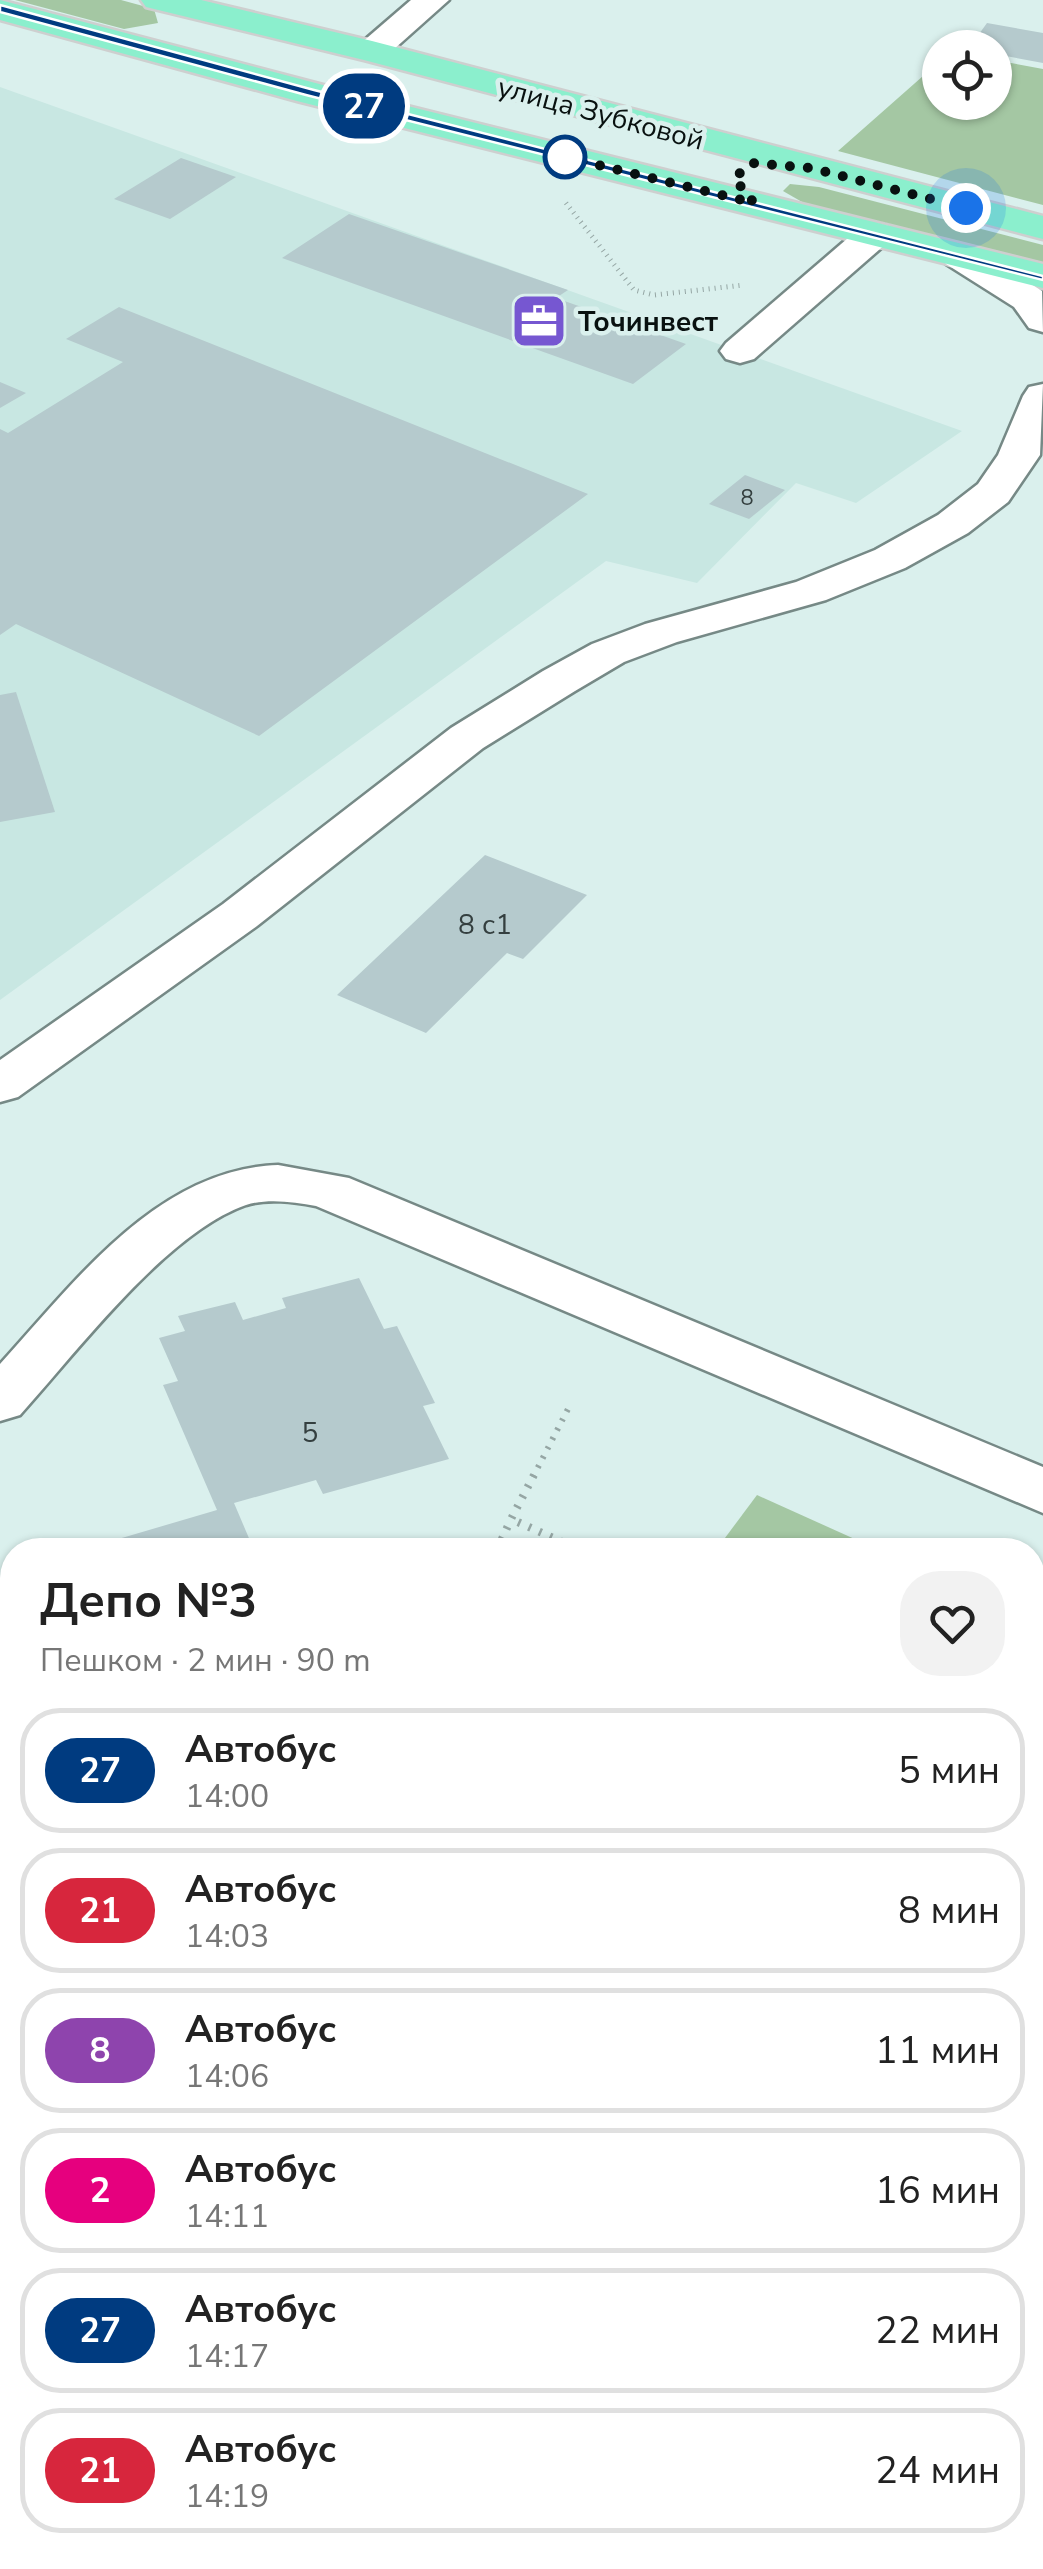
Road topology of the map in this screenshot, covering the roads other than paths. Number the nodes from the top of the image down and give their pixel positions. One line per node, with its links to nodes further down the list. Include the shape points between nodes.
1 (432, 0): 6 (street)
2 (165, 2): 4 (main road, улица Зубковой); 5 (main road, via 182,20 166,37)
3 (0, 9): 5 (main road, улица Зубковой)
4 (265, 24): 6 (main road, улица Зубковой); 7 (main road, via 214,28 193,45)
5 (122, 42): 7 (main road, улица Зубковой)
6 (372, 51): 8 (main road); 9 (main road, улица Зубковой)
7 (208, 65): 8 (main road, улица Зубковой)
8 (310, 93): 10 (main road, улица Зубковой)
9 (811, 168): 10 (main road, via 752,163 734,178); 11 (main road, улица Зубковой)
10 (754, 203): 12 (main road, улица Зубковой)
11 (1043, 228)
12 (875, 234): 13 (main road, улица Зубковой); 16 (street)
13 (960, 256): 14 (main road, улица Зубковой); 15 (street, via 1028,300)
14 (1043, 276)
15 (1043, 320)
16 (740, 352)
17 (1043, 396): 18 (street, via 1018,456)
18 (1023, 472): 19 (street, via 954,524 890,559 811,591 661,633 559,681 467,738 240,915)
19 (0, 1085)
20 (0, 1400): 21 (street, via 140,1250 225,1193 302,1184)
21 (1043, 1491)

